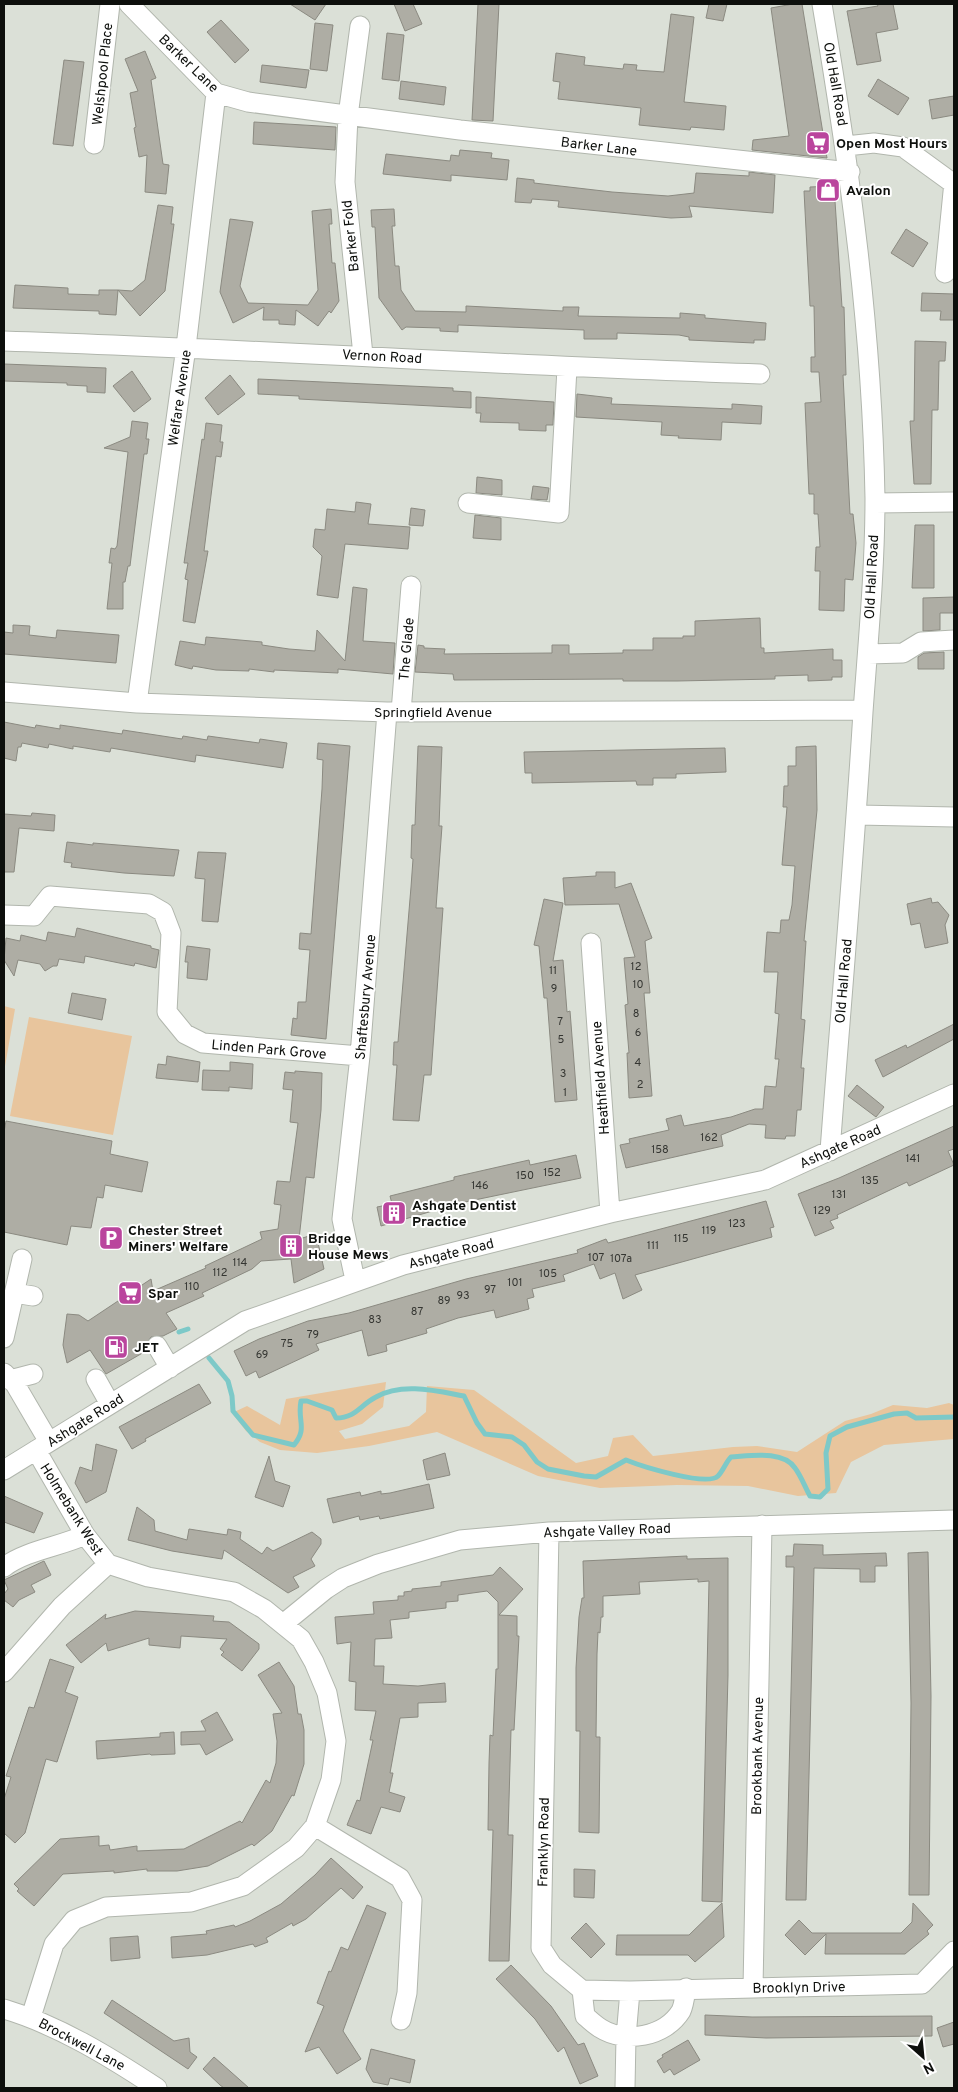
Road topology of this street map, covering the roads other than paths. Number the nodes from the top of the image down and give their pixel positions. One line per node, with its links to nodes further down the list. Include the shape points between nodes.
1 (110, 4): 7 (street, Welshpool Place)
2 (129, 4): 5 (street, Barker Lane)
3 (822, 4): 8 (street, Old Hall Road)
4 (360, 26): 6 (street)
5 (216, 93): 6 (street, Barker Lane, via 248,102); 13 (street, Welfare Avenue)
6 (348, 116): 9 (street, Barker Lane); 14 (street, Barker Fold, via 345,182)
7 (94, 144)
8 (846, 146): 9 (street, Old Hall Road); 10 (street, via 874,143 903,147)
9 (850, 172): 19 (street, Old Hall Road, via 871,377)
10 (954, 183): 11 (street)
11 (945, 273)
12 (4, 341): 13 (street, Vernon Road)
13 (186, 347): 14 (street, Vernon Road); 24 (street, Welfare Avenue)
14 (363, 355): 15 (street, Vernon Road)
15 (567, 368): 16 (street, Vernon Road); 18 (street, via 559,513)
16 (760, 374)
17 (954, 502): 19 (street)
18 (468, 503)
19 (875, 503): 22 (street, Old Hall Road)
20 (411, 586): 26 (street, The Glade)
21 (954, 640): 22 (street, via 920,642 903,653)
22 (868, 654): 25 (street, Old Hall Road)
23 (4, 692): 24 (street, Springfield Avenue)
24 (138, 703): 26 (street, Springfield Avenue)
25 (863, 710): 26 (street, Springfield Avenue); 27 (street, Old Hall Road)
26 (394, 712): 31 (street, Shaftesbury Avenue)
27 (858, 815): 28 (street); 33 (street, Old Hall Road)
28 (954, 817)
29 (4, 915): 31 (street, Linden Park Grove, via 34,916 50,896 149,904 163,912 171,933 167,1012 186,1034 203,1043)
30 (591, 943): 34 (street, Heathfield Avenue)
31 (360, 1056): 36 (street, Shaftesbury Avenue, via 342,1219)
32 (954, 1094): 33 (street, Ashgate Road)
33 (830, 1151): 34 (street, Ashgate Road, via 765,1180)
34 (610, 1213): 36 (street, Ashgate Road, via 402,1265)
35 (22, 1259): 37 (street)
36 (355, 1280): 41 (street, Ashgate Road, via 245,1321)
37 (14, 1293): 38 (street); 39 (street)
38 (33, 1296)
39 (4, 1338)
40 (157, 1346): 41 (street)
41 (170, 1368): 45 (street, Ashgate Road)
42 (34, 1374): 43 (street)
43 (7, 1376): 46 (street, Holmebank West, via 15,1384)
44 (96, 1379): 45 (street)
45 (110, 1404): 46 (street, Ashgate Road)
46 (42, 1446): 47 (street, Ashgate Road); 51 (street, Holmebank West)
47 (4, 1470)
48 (954, 1520): 49 (street, Ashgate Valley Road)
49 (762, 1525): 50 (street, Ashgate Valley Road); 59 (street, Brookbank Avenue)
50 (549, 1532): 54 (street, Ashgate Valley Road, via 460,1540 378,1564 343,1578); 60 (street, Franklyn Road, via 541,1948 552,1965)
51 (86, 1535): 52 (street, Holmebank West); 53 (street, via 15,1559)
52 (108, 1564): 54 (street, Holmebank West, via 148,1577 234,1592); 55 (street, via 62,1606)
53 (4, 1568)
54 (282, 1624): 56 (street, Holmebank West, via 301,1640 314,1662 327,1693 336,1741 331,1780)
55 (4, 1672)
56 (315, 1826): 63 (street, Holmebank West, via 296,1848 243,1886 191,1902 106,1907 74,1920 54,1944); 64 (street, via 400,1878 412,1900 407,1993)
57 (954, 1951): 59 (street, Brooklyn Drive, via 922,1984)
58 (686, 1988): 59 (street, Brooklyn Drive); 61 (street, Brooklyn Drive); 65 (street, via 682,2010 666,2027 647,2035)
59 (753, 1988)
60 (582, 1990): 61 (street); 65 (street, via 585,2016 602,2029)
61 (630, 1992): 65 (street)
62 (4, 2009): 63 (street, Brockwell Lane)
63 (31, 2017): 66 (street, Brockwell Lane, via 122,2064)
64 (401, 2020)
65 (626, 2037): 67 (street)
66 (157, 2088)
67 (625, 2088)

